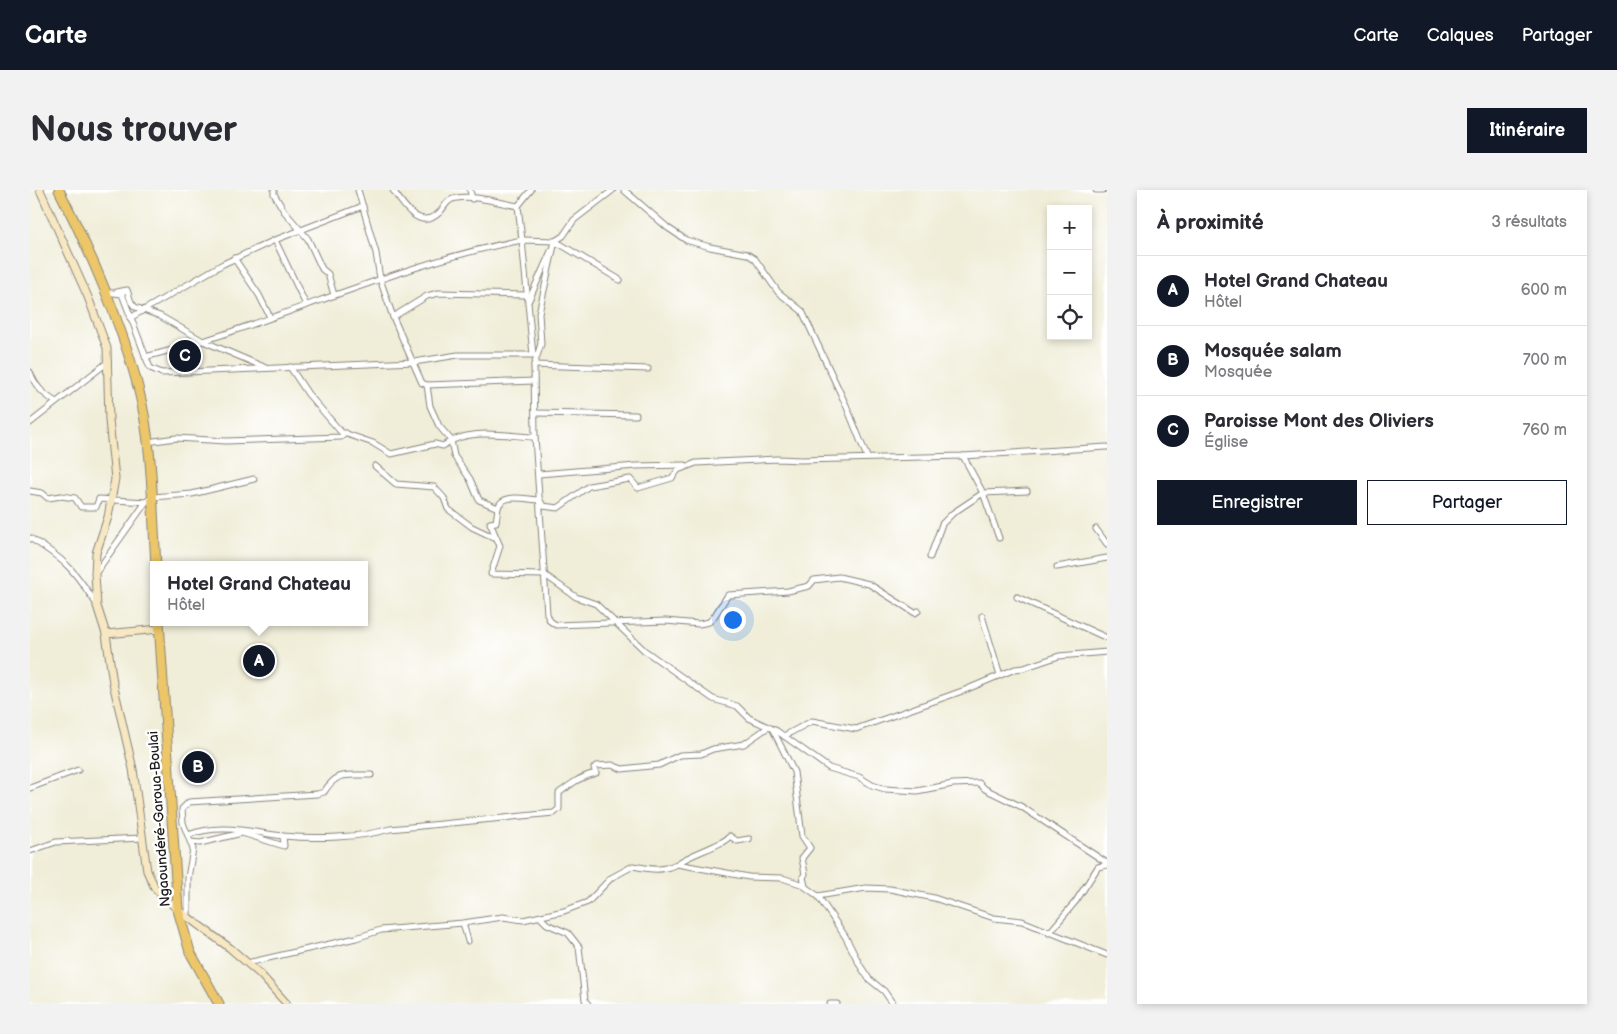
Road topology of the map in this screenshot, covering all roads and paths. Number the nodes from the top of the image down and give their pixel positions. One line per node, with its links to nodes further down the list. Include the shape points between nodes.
1 (40, 190): 34 (street, via 99,324)
2 (59, 190): 22 (highway)
3 (274, 190): 15 (street, via 284,211)
4 (358, 190): 13 (street)
5 (393, 190): 12 (street, via 407,211 424,219 435,217 446,201)
6 (470, 190): 12 (street)
7 (531, 190): 14 (street)
8 (614, 190): 18 (street, via 574,220 563,236)
9 (624, 190): 53 (street, via 686,240 747,254 755,259 778,292 802,311)
10 (1096, 190): 11 (street)
11 (1104, 190)
12 (472, 198): 14 (street)
13 (363, 206): 15 (street); 20 (street)
14 (518, 206): 17 (street)
15 (300, 231): 16 (street); 24 (street, via 328,274)
16 (275, 240): 19 (street); 26 (street)
17 (522, 240): 18 (street); 20 (street, via 472,250); 25 (street)
18 (555, 241): 21 (street); 27 (street); 36 (street, via 539,313 541,344)
19 (234, 258): 28 (street); 29 (street)
20 (380, 279): 24 (street); 30 (street)
21 (620, 280)
22 (104, 292): 23 (street); 50 (highway, via 138,387)
23 (117, 292): 28 (street, via 128,290 131,302); 31 (street, via 122,294)
24 (334, 295): 26 (street)
25 (527, 295): 27 (street); 30 (street, via 438,293 427,296)
26 (306, 305): 29 (street)
27 (528, 305): 35 (street, via 533,355 458,354)
28 (144, 311): 31 (street); 32 (street, via 160,316)
29 (270, 317): 32 (street)
30 (393, 317): 35 (street)
31 (130, 318): 33 (street)
32 (203, 341): 33 (street); 37 (street)
33 (145, 358): 37 (street, via 150,368 162,373)
34 (108, 362): 43 (street); 61 (street, via 115,479)
35 (414, 362): 38 (street); 42 (street, via 422,383)
36 (534, 366): 39 (street); 41 (street)
37 (265, 367): 38 (street)
38 (290, 367): 47 (street, via 308,394 337,428)
39 (648, 369)
40 (30, 372): 43 (street, via 44,395)
41 (534, 380): 42 (street); 44 (street)
42 (427, 385): 49 (street, via 430,406 439,426)
43 (56, 402): 46 (street)
44 (536, 413): 45 (street); 48 (street)
45 (636, 415)
46 (30, 423)
47 (346, 433): 49 (street, via 392,454 435,444 443,446); 50 (street, via 341,437 226,441 176,438)
48 (535, 437): 49 (street, via 465,435); 56 (street)
49 (451, 440): 64 (street, via 454,456 480,500)
50 (147, 442): 62 (highway)
51 (1107, 447): 52 (street)
52 (963, 456): 53 (street); 60 (street)
53 (867, 458): 54 (street)
54 (688, 465): 56 (street); 63 (street, via 672,478 644,488 638,488 630,480 619,480 583,489 558,508 543,506)
55 (375, 466): 68 (street, via 396,484 434,487 444,498 448,509 472,527 490,534)
56 (539, 474): 63 (street)
57 (254, 479): 62 (street, via 192,494)
58 (30, 491): 61 (street, via 48,498 75,498 80,507 96,508 99,499)
59 (1027, 491): 60 (street)
60 (983, 493): 67 (street); 70 (street, via 942,524)
61 (110, 500): 62 (street); 74 (street)
62 (149, 500): 72 (highway); 74 (street)
63 (540, 500): 64 (street, via 512,497); 75 (street)
64 (498, 508): 68 (street, via 496,522 490,523)
65 (1096, 528): 69 (street)
66 (30, 538): 77 (street, via 70,567)
67 (1000, 538)
68 (498, 543): 75 (street, via 500,546 491,574)
69 (1107, 544)
70 (930, 558)
71 (1107, 558): 73 (street)
72 (156, 561)
73 (1058, 567)
74 (94, 574): 77 (street)
75 (545, 575): 80 (street, via 576,597 596,604); 80 (street, via 548,614 556,625)
76 (1017, 597): 83 (street)
77 (97, 606): 82 (street)
78 (918, 611): 80 (street, via 914,613 868,584 831,577 788,591 728,595 709,622)
79 (982, 616): 85 (street)
80 (616, 622): 86 (street, via 644,650 713,699 737,706 749,718)
81 (160, 626): 82 (street); 102 (highway, Ngaoundéré-Garoua-Boulai)
82 (106, 634): 94 (street, via 113,683 133,769)
83 (1107, 638)
84 (1107, 652): 85 (street, via 1058,656)
85 (1000, 675): 88 (street, via 856,729 812,721)
86 (767, 728): 87 (street); 93 (street, via 744,744 701,754 680,755 659,765 622,769 612,765 596,766 596,773 578,778 559,793 558,809 554,813 390,829 364,836)
87 (773, 730): 88 (street); 100 (street, via 794,772 802,836 810,848 802,858)
88 (784, 736): 99 (street, via 828,768 885,789 917,791 979,783 1022,807)
89 (78, 770): 91 (street)
90 (371, 775): 92 (street, via 336,777 324,792 318,794 189,802 182,809)
91 (30, 788)
92 (188, 835): 93 (street, via 214,828 255,830); 96 (street)
93 (283, 836): 96 (street, via 284,846 242,833 200,843)
94 (142, 838): 97 (street, via 56,842); 102 (street, via 155,888)
95 (749, 839): 98 (street, via 737,840 730,836 726,841)
96 (190, 842): 103 (street, via 193,849 188,878)
97 (30, 851)
98 (676, 864): 100 (street, via 749,878 782,878); 104 (street, via 652,870 633,866 611,878 588,902)
99 (1107, 864): 106 (street, via 1098,867 1076,901)
100 (805, 886): 101 (street)
101 (818, 896): 106 (street, via 866,888 890,889 934,898 994,918 1022,921); 115 (street, via 869,979 884,991)
102 (178, 910): 103 (street); 110 (highway, Ngaoundéré-Garoua-Boulai, via 190,952)
103 (188, 917): 109 (street)
104 (540, 917): 105 (street, via 523,920 503,917); 112 (street, via 547,924 568,933 579,947)
105 (463, 923): 107 (street); 109 (street, via 381,930)
106 (1049, 932): 108 (street)
107 (468, 941)
108 (1107, 955)
109 (247, 963): 111 (street)
110 (216, 1004)
111 (287, 1004)
112 (588, 1004)
113 (830, 1004): 114 (street)
114 (837, 1004)
115 (893, 1004)

